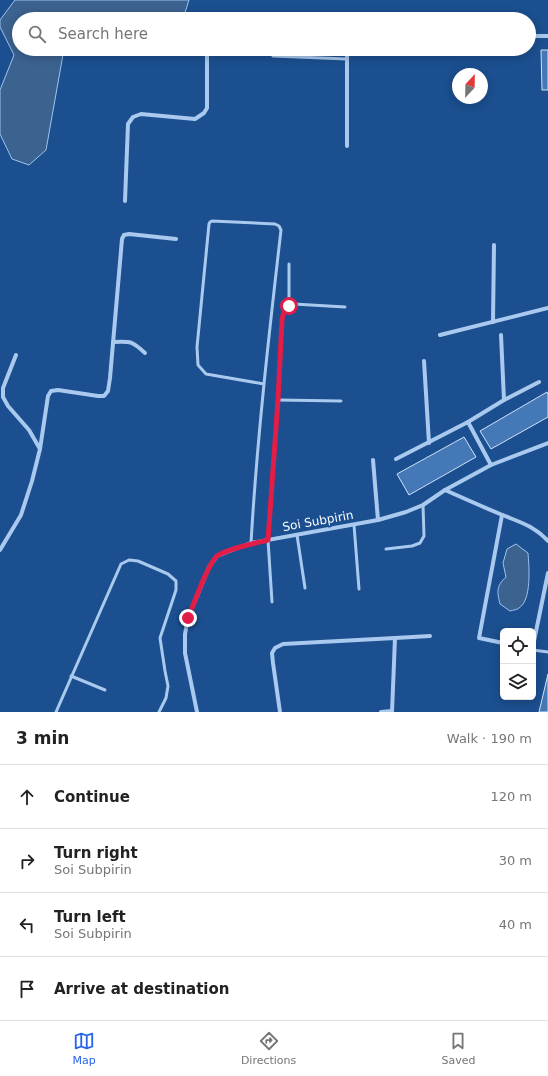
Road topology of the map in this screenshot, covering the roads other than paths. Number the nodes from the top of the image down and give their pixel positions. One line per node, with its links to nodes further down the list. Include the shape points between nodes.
1 (536, 36): 2 (street)
2 (548, 36)
3 (207, 56): 7 (street, via 207,108 204,114 195,119 141,114 133,117 128,124)
4 (273, 56): 5 (lane)
5 (347, 59): 6 (street)
6 (347, 146)
7 (125, 201)
8 (176, 239): 17 (street, via 128,234 122,238)
9 (494, 245): 14 (street)
10 (289, 264): 11 (lane)
11 (289, 306): 12 (lane); 23 (lane, via 283,312 282,320)
12 (345, 306)
13 (548, 308): 14 (street)
14 (493, 322): 15 (street)
15 (440, 335)
16 (501, 335): 24 (street)
17 (113, 342): 18 (street, via 128,341); 29 (street, via 108,391 104,396 51,391 48,396)
18 (145, 354)
19 (16, 355): 29 (street, via 3,388 3,397 29,430)
20 (424, 361): 27 (street)
21 (539, 382): 24 (street)
22 (264, 384): 22 (lane, via 280,226 212,221 209,224 201,301 198,365 206,374); 41 (lane)
23 (278, 400): 25 (lane); 39 (lane)
24 (504, 400): 26 (street)
25 (341, 401)
26 (468, 422): 27 (street); 32 (street)
27 (429, 443): 30 (street)
28 (548, 443): 32 (street, Soi Subpirin)
29 (40, 449): 43 (street, via 21,515)
30 (396, 459)
31 (373, 460): 36 (street)
32 (491, 465): 33 (street, Soi Subpirin)
33 (445, 490): 34 (street, Soi Subpirin); 35 (street)
34 (423, 505): 36 (street, Soi Subpirin); 42 (lane, via 424,536 420,543)
35 (502, 515): 40 (street, via 527,524); 51 (street, via 479,638)
36 (378, 520): 37 (street, Soi Subpirin)
37 (354, 525): 38 (street, Soi Subpirin); 46 (lane)
38 (297, 535): 39 (street, Soi Subpirin); 45 (lane)
39 (268, 540): 41 (street, Soi Subpirin); 47 (lane)
40 (548, 541)
41 (251, 544): 58 (street, Soi Subpirin, via 217,556 209,567 188,618 185,653)
42 (386, 549)
43 (0, 550)
44 (548, 573): 48 (street)
45 (305, 588)
46 (359, 589)
47 (272, 602)
48 (536, 631)
49 (430, 636): 50 (street)
50 (395, 638): 59 (street, via 283,644 275,648 272,653); 61 (street)
51 (500, 642)
52 (536, 650): 53 (lane)
53 (548, 652)
54 (71, 676): 55 (lane); 56 (lane); 57 (lane, via 121,564 129,560 138,561 168,574 176,581 176,590 160,638 168,686 166,698)
55 (105, 690)
56 (56, 712)
57 (159, 712)
58 (197, 712)
59 (280, 712)
60 (381, 712): 61 (street)
61 (392, 712)

